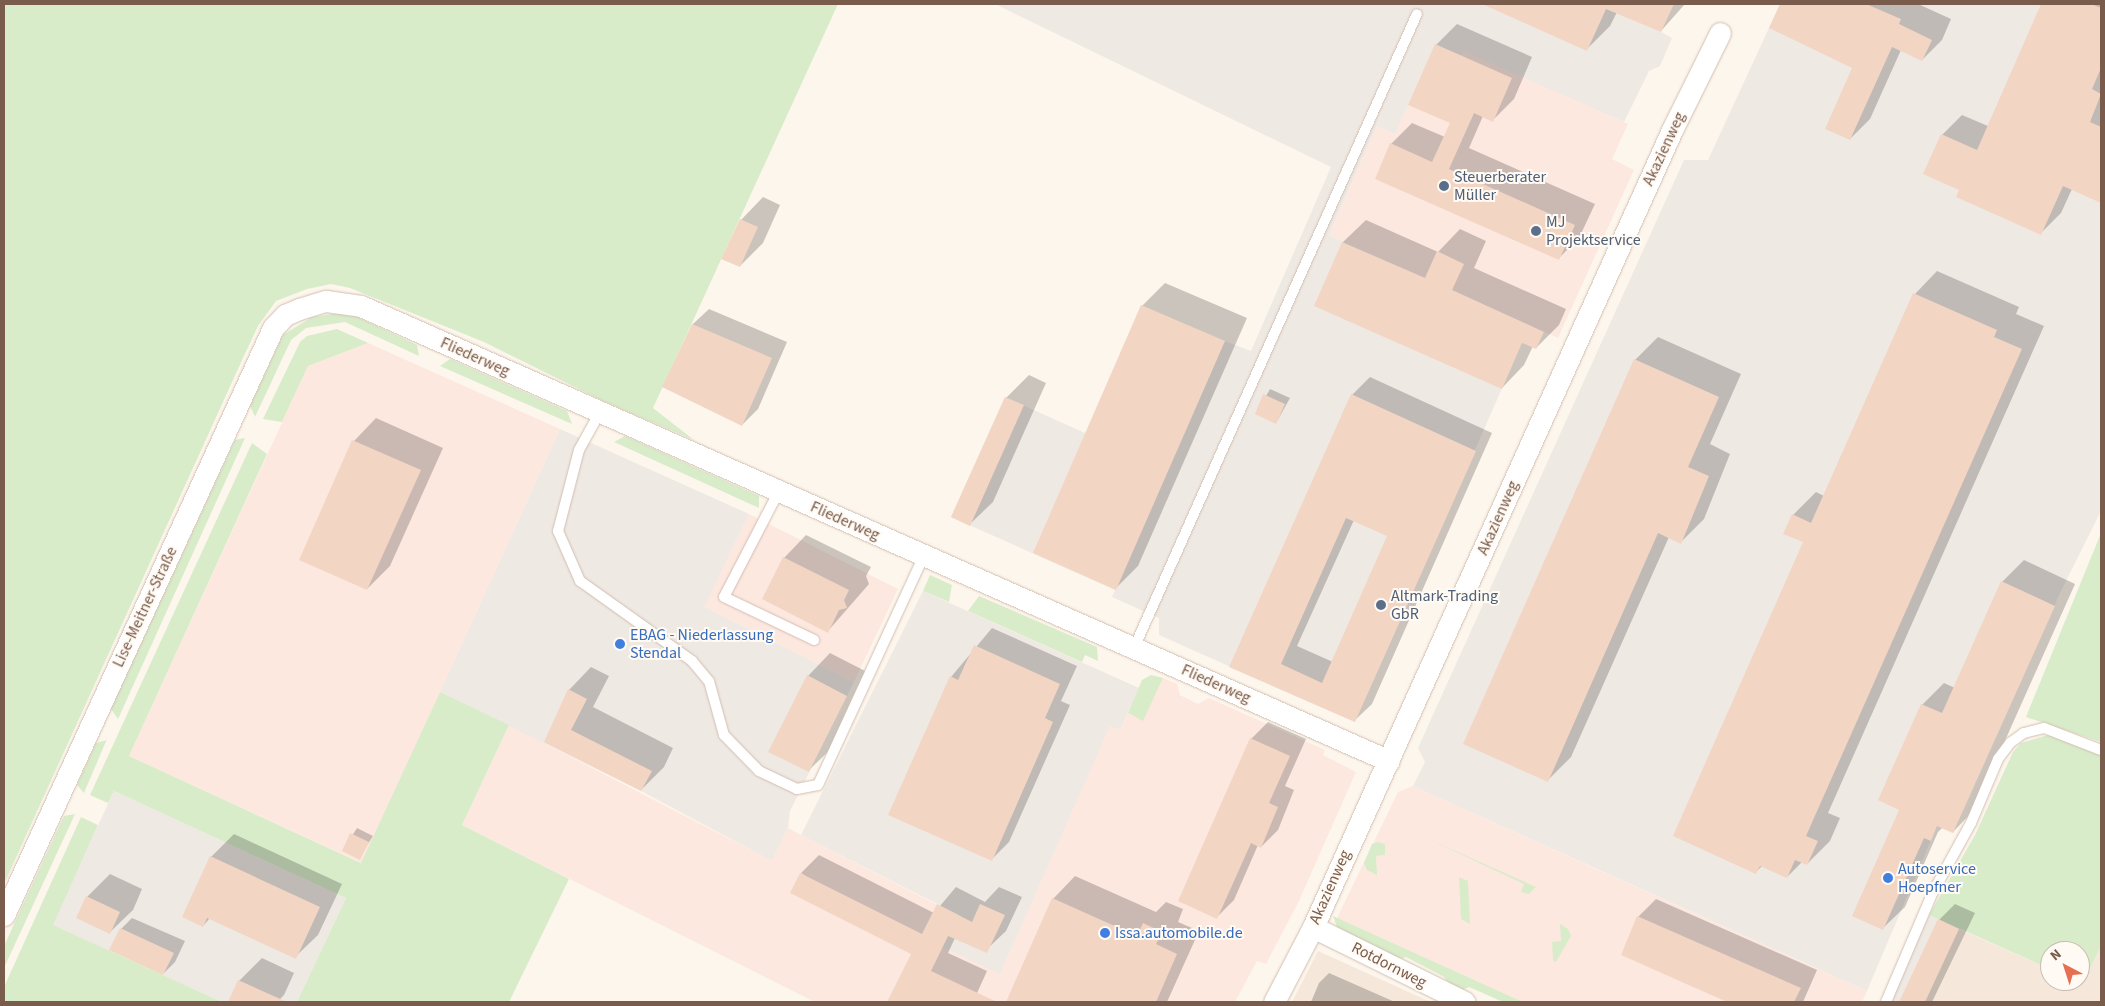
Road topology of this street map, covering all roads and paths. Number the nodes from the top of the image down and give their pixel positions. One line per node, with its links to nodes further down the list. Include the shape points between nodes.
1 (1417, 14): 8 (lane)
2 (1720, 33): 10 (street, Akazienweg, via 1673,128)
3 (299, 308): 4 (street, Fliederweg, via 326,301 361,306); 11 (street, Lise-Meitner-Straße, via 273,328)
4 (600, 412): 5 (street, Fliederweg); 6 (lane, via 579,450 558,531 580,581 692,660 709,681 724,735 759,771 797,789 818,785)
5 (779, 491): 6 (street, Fliederweg); 7 (lane, via 724,596)
6 (924, 556): 8 (street, Fliederweg)
7 (814, 640)
8 (1134, 648): 10 (street, Fliederweg)
9 (2101, 750): 15 (lane, via 2044,728 2024,733 2010,743 1998,759 1971,823 1933,892)
10 (1389, 761): 12 (street, Akazienweg)
11 (4, 915)
12 (1313, 927): 13 (street, Akazienweg); 14 (street, Rotdornweg)
13 (1274, 1002)
14 (1465, 1002)
15 (1886, 1002)

